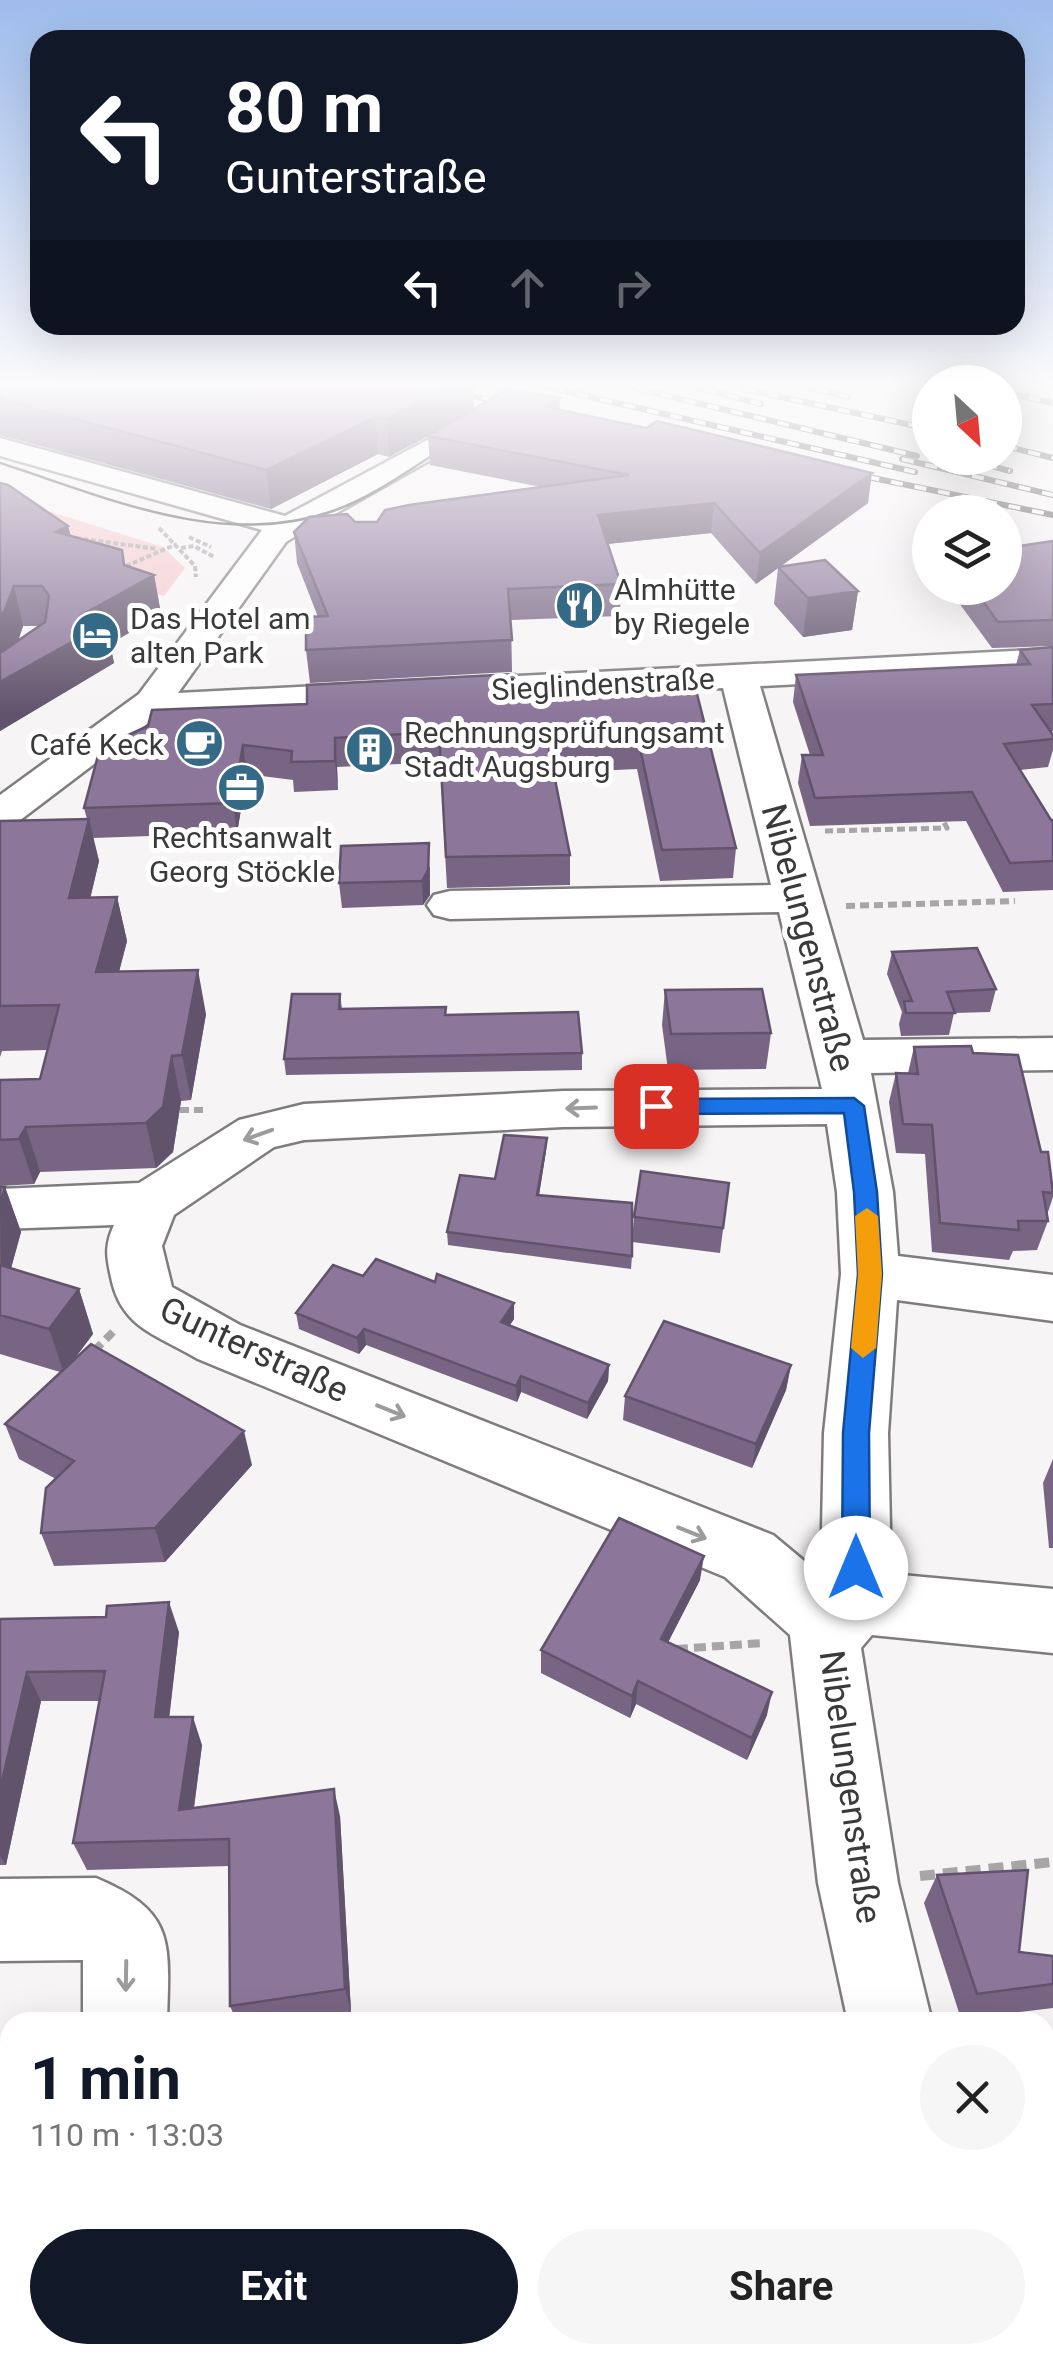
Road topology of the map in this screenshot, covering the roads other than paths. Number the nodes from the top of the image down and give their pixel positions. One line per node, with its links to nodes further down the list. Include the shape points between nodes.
1 (75, 493): 7 (street, via 214,533)
2 (170, 493): 5 (street)
3 (350, 493): 4 (street)
4 (321, 507): 5 (street); 7 (street)
5 (234, 515): 7 (street)
6 (346, 531): 7 (street)
7 (278, 534): 10 (street)
8 (1053, 660): 9 (street, Sieglindenstraße)
9 (739, 676): 10 (street, Sieglindenstraße, via 193,706); 12 (street, Nibelungenstraße)
10 (152, 702): 11 (street)
11 (0, 815)
12 (799, 903): 13 (street); 15 (street, Nibelungenstraße)
13 (450, 905)
14 (1053, 1054): 15 (street)
15 (848, 1081): 16 (street, one-way to 16, via 617,1106 304,1122 232,1146); 18 (street, Nibelungenstraße, via 866,1192)
16 (151, 1202): 17 (street); 21 (street, Gunterstraße, one-way to 21, via 133,1246 145,1300 219,1342 749,1556)
17 (0, 1209)
18 (870, 1274): 19 (street); 21 (street, Nibelungenstraße)
19 (1053, 1298)
20 (1053, 1622): 21 (street)
21 (838, 1623): 24 (street, Nibelungenstraße, via 858,1883)
22 (0, 1920): 23 (street, one-way to 23, via 96,1919 126,1942)
23 (125, 2012)
24 (888, 2012)

